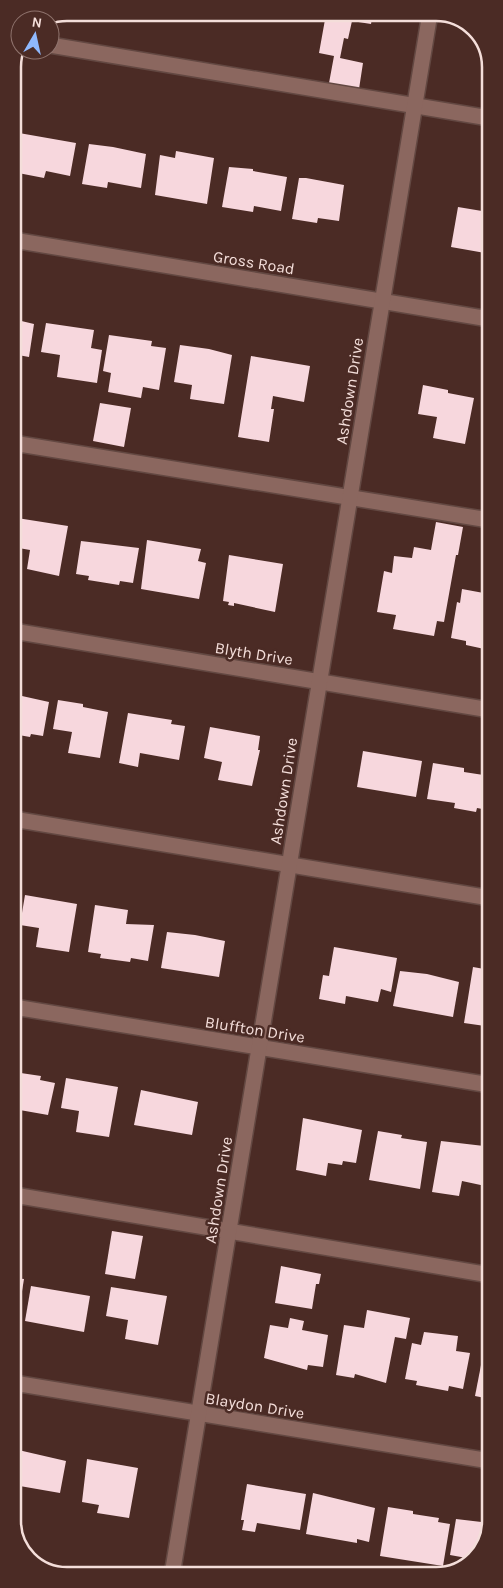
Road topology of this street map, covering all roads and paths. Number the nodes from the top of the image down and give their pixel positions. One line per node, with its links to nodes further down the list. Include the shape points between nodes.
1 (429, 21): 3 (street, Ashdown Drive)
2 (60, 47): 3 (street)
3 (414, 106): 4 (street); 6 (street, Ashdown Drive)
4 (482, 117)
5 (21, 241): 6 (street, Gross Road)
6 (382, 301): 7 (street, Gross Road); 9 (street, Ashdown Drive)
7 (482, 317)
8 (21, 444): 9 (street)
9 (350, 497): 10 (street); 12 (street, Ashdown Drive)
10 (482, 519)
11 (21, 632): 12 (street, Blyth Drive)
12 (319, 682): 13 (street, Blyth Drive); 15 (street, Ashdown Drive)
13 (482, 709)
14 (21, 820): 15 (street)
15 (289, 864): 16 (street); 18 (street, Ashdown Drive)
16 (482, 897)
17 (21, 1008): 18 (street, Bluffton Drive)
18 (259, 1048): 19 (street, Bluffton Drive); 21 (street, Ashdown Drive)
19 (482, 1085)
20 (21, 1196): 21 (street)
21 (229, 1231): 22 (street); 24 (street, Ashdown Drive)
22 (482, 1274)
23 (21, 1384): 24 (street, Blaydon Drive)
24 (198, 1413): 25 (street, Blaydon Drive); 26 (street, Ashdown Drive)
25 (482, 1460)
26 (173, 1567)

